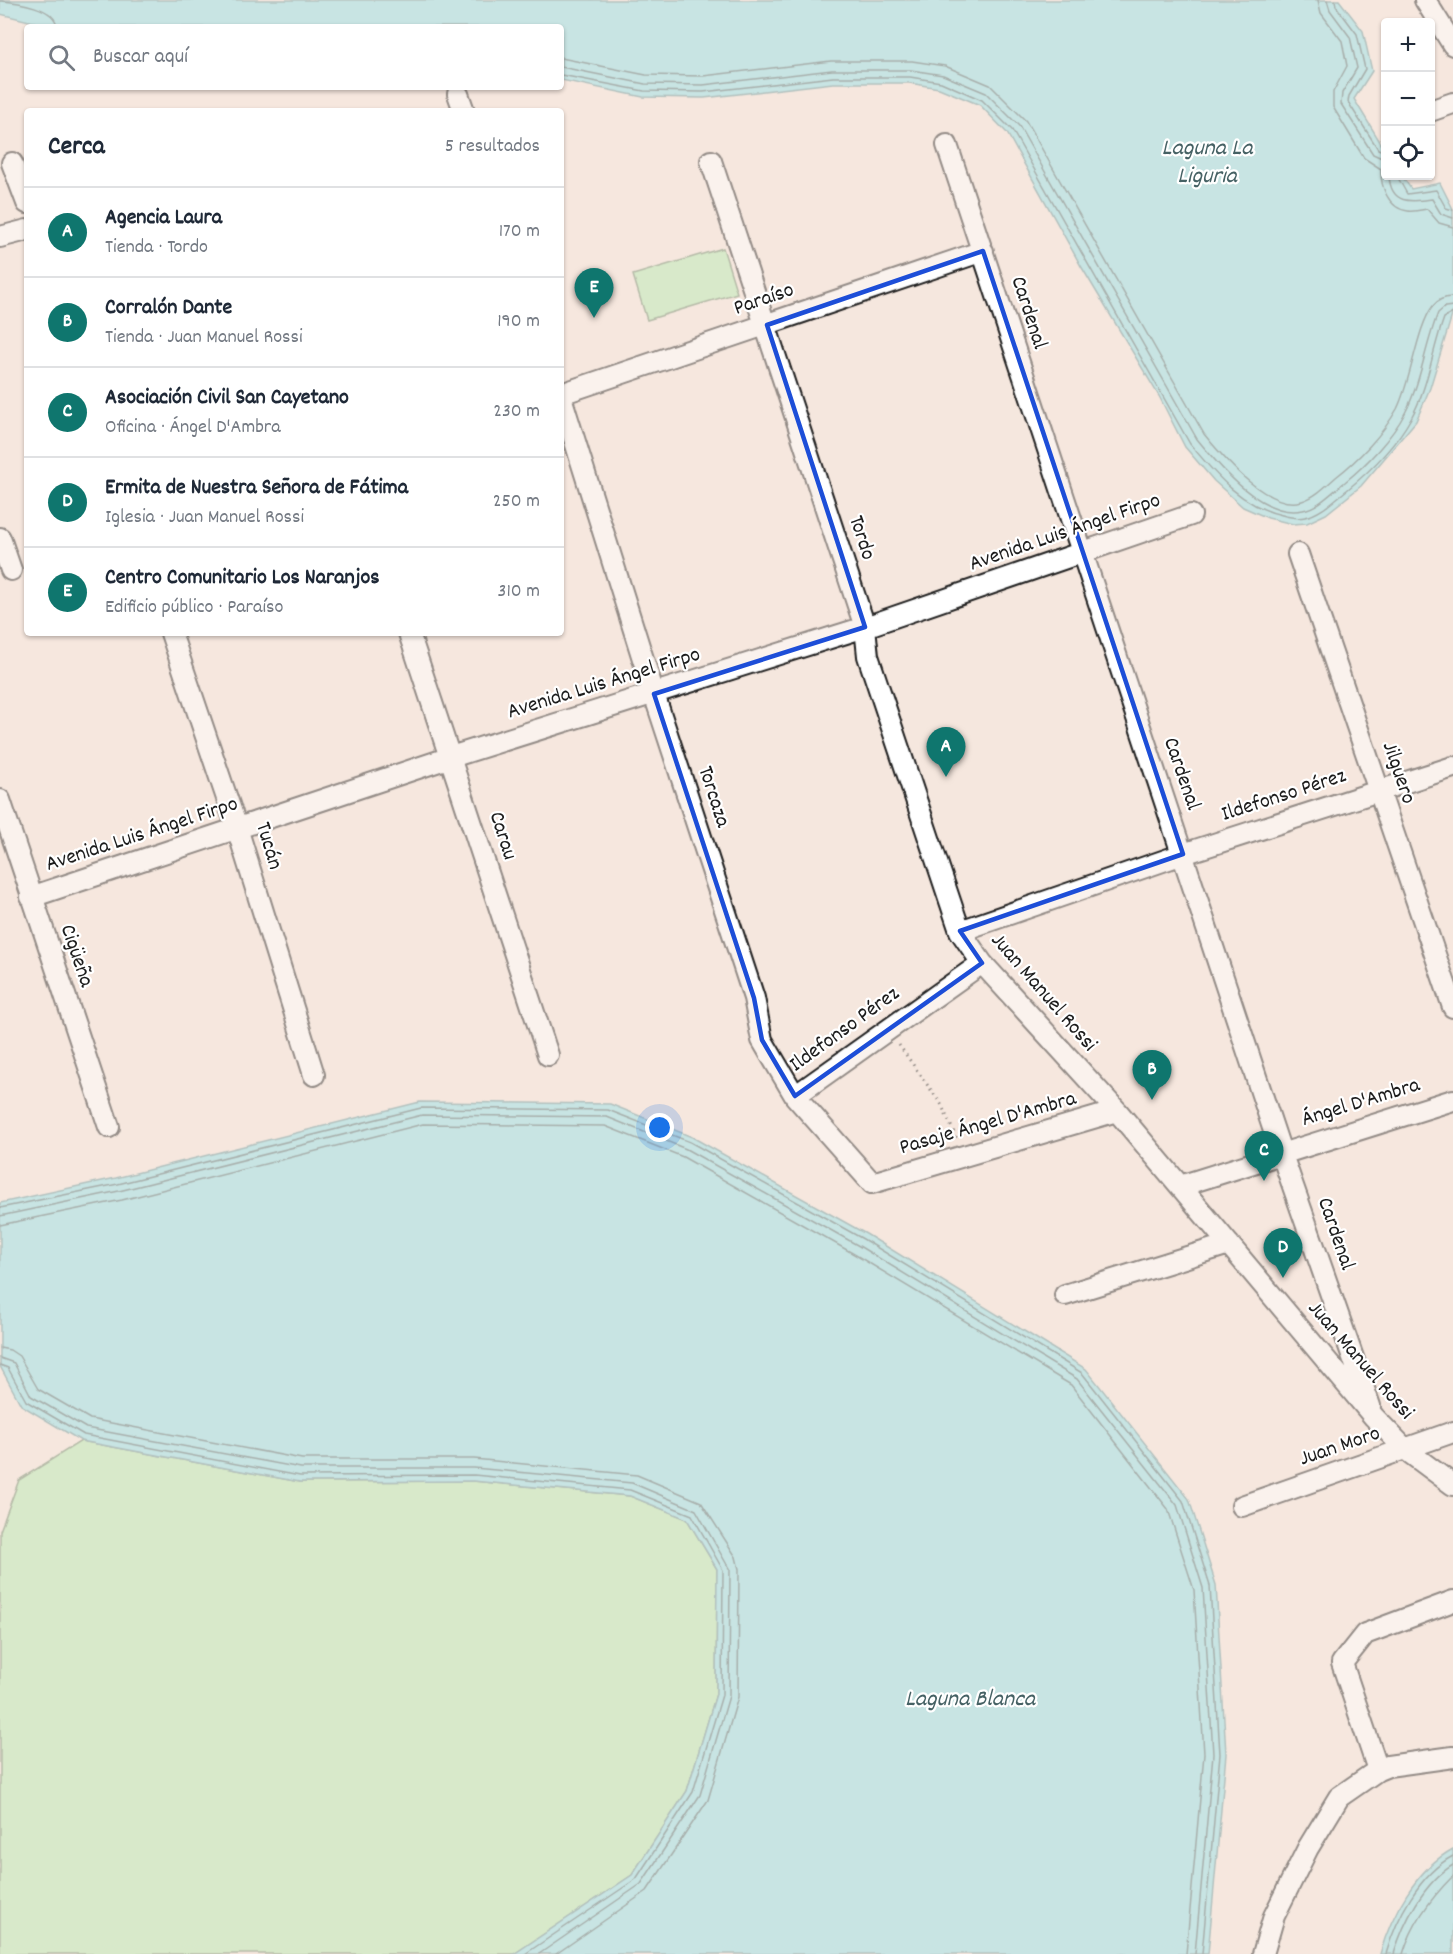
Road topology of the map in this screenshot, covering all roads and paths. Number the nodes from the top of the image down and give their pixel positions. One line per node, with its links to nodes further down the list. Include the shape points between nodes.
1 (1425, 0): 2 (street)
2 (1453, 45)
3 (1453, 103): 4 (street)
4 (1435, 110)
5 (947, 145): 11 (street, Cardenal)
6 (711, 161): 12 (street, Tordo)
7 (12, 163): 8 (street)
8 (24, 195)
9 (24, 231): 10 (street)
10 (0, 237)
11 (983, 251): 12 (street, Paraíso); 17 (street, Cardenal)
12 (767, 325): 13 (street, Paraíso); 20 (street, Tordo)
13 (564, 394)
14 (564, 405): 23 (street, Torcaza)
15 (1191, 515): 17 (street, Avenida Luis Ángel Firpo)
16 (0, 538): 19 (street)
17 (1080, 552): 20 (street, Avenida Luis Ángel Firpo); 29 (street, Cardenal)
18 (1298, 554): 26 (street, Jilguero)
19 (13, 570)
20 (865, 627): 23 (street, Avenida Luis Ángel Firpo); 31 (street, Tordo, via 868,656)
21 (172, 636): 28 (street, Tucán)
22 (410, 636): 24 (street, Carau)
23 (654, 694): 24 (street, Avenida Luis Ángel Firpo); 37 (street, Torcaza, via 754,998 762,1040)
24 (451, 757): 28 (street, Avenida Luis Ángel Firpo); 35 (street, Carau)
25 (1453, 767): 26 (street, Ildefonso Pérez)
26 (1378, 790): 29 (street, Ildefonso Pérez); 33 (street, Jilguero)
27 (1, 809): 30 (street, Cigüeña)
28 (237, 828): 30 (street, Avenida Luis Ángel Firpo); 36 (street, Tucán)
29 (1183, 854): 31 (street, Ildefonso Pérez); 41 (street, Cardenal)
30 (31, 897): 40 (street, Cigüeña)
31 (960, 931): 32 (street, Juan Manuel Rossi)
32 (982, 963): 34 (street, Ildefonso Pérez); 39 (street, Juan Manuel Rossi)
33 (1453, 1007)
34 (887, 1029): 37 (street, Ildefonso Pérez); 42 (path, via 941,1104)
35 (548, 1055)
36 (314, 1076)
37 (795, 1096): 43 (street, Torcaza)
38 (1453, 1100): 41 (street, Ángel D'Ambra)
39 (1117, 1112): 42 (street, Pasaje Ángel D'Ambra); 44 (street, Juan Manuel Rossi)
40 (109, 1127)
41 (1281, 1152): 44 (street, Ángel D'Ambra); 47 (street, Cardenal)
42 (964, 1155): 43 (street, Pasaje Ángel D'Ambra)
43 (872, 1183)
44 (1180, 1186): 45 (street, Juan Manuel Rossi)
45 (1229, 1244): 46 (street); 47 (street, Juan Manuel Rossi)
46 (1065, 1295)
47 (1374, 1417): 49 (street, Juan Manuel Rossi)
48 (1453, 1432): 49 (street, Juan Moro)
49 (1406, 1450): 50 (street, Juan Manuel Rossi); 51 (street, Juan Moro)
50 (1453, 1485)
51 (1242, 1506)
52 (1453, 1601): 54 (street, via 1365,1634 1342,1663)
53 (1453, 1758): 54 (street)
54 (1378, 1770): 55 (street, via 1340,1797 1314,1838 1274,1916)
55 (1263, 1954)

